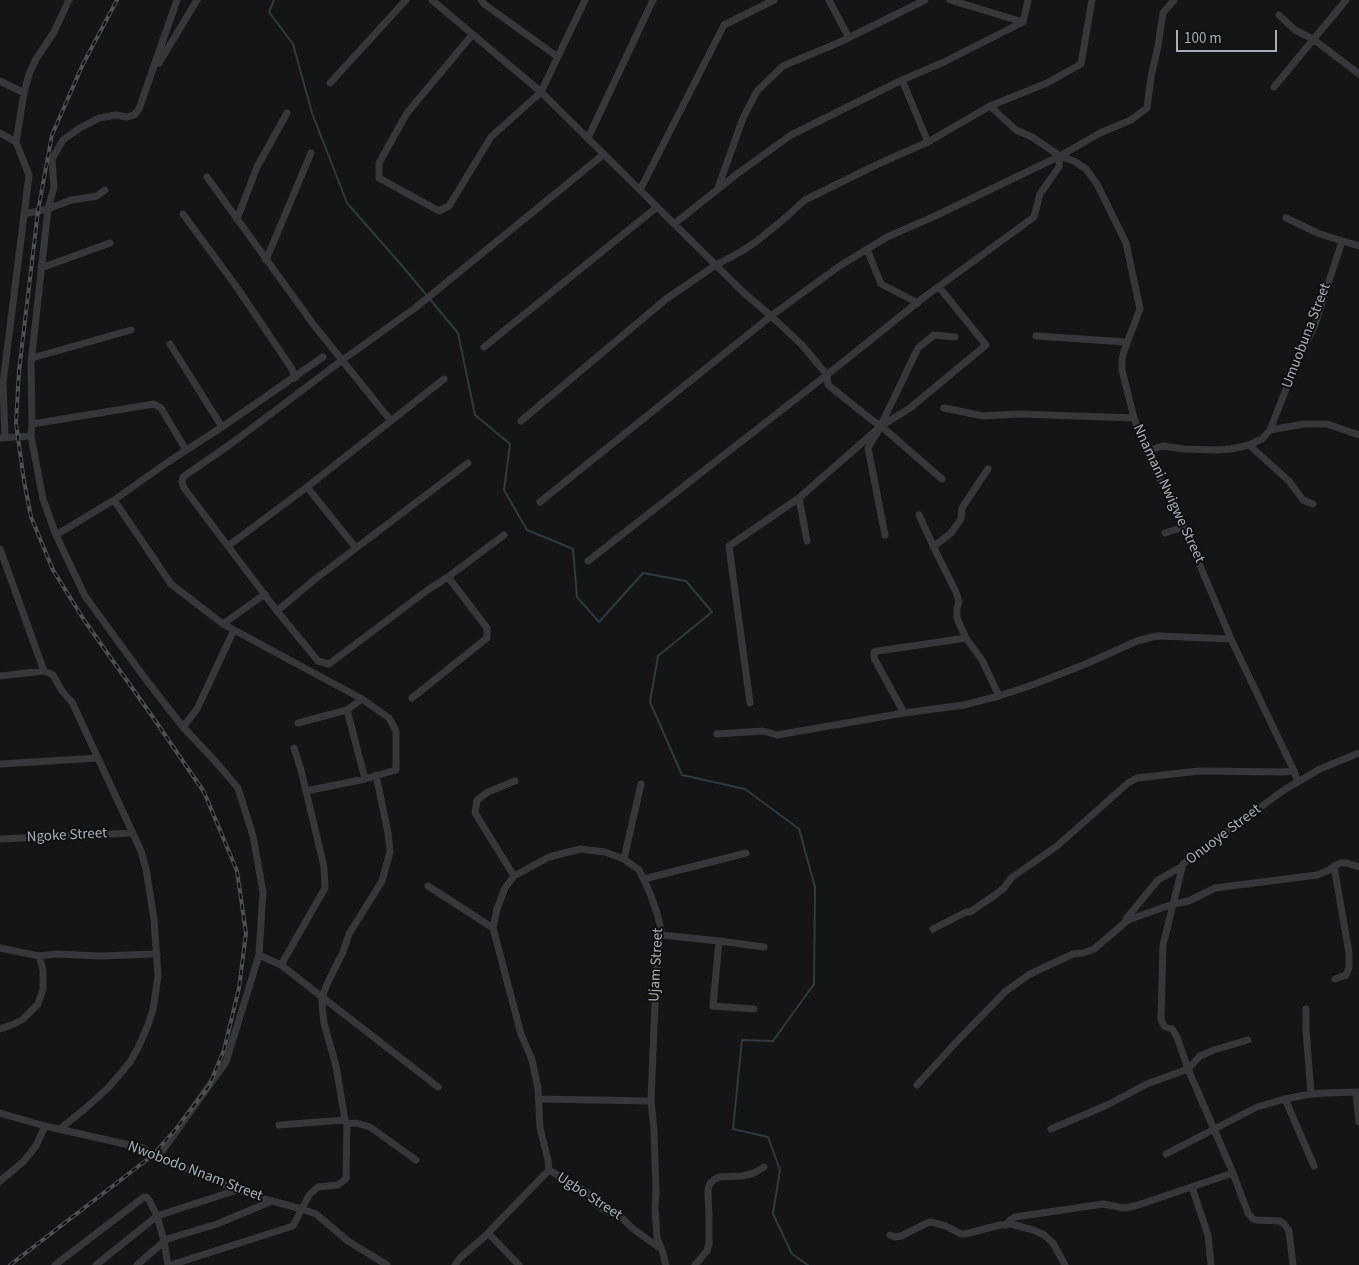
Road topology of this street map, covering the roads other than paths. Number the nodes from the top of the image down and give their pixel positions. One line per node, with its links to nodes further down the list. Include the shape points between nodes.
1 (69, 0): 30 (street, via 54,32 36,59)
2 (177, 0): 24 (street)
3 (197, 0): 24 (street)
4 (406, 0): 27 (street)
5 (432, 0): 19 (street)
6 (482, 0): 22 (street)
7 (653, 0): 34 (street)
8 (774, 0): 43 (street, via 724,25)
9 (829, 0): 20 (street)
10 (925, 0): 20 (street)
11 (950, 0): 18 (street)
12 (1028, 0): 18 (street)
13 (1092, 0): 31 (street, via 1081,64 1047,83)
14 (1174, 0): 39 (street, via 1163,13 1147,108 1131,120)
15 (1346, 0): 21 (street)
16 (583, 1): 22 (street)
17 (1279, 15): 21 (street, via 1295,30)
18 (1023, 22): 25 (street)
19 (472, 34): 29 (street); 29 (street, via 407,112 379,163 379,178 439,211 444,209 449,206 491,137)
20 (849, 38): 41 (street, via 783,66 757,91 742,118)
21 (1313, 39): 23 (street); 28 (street)
22 (558, 57): 29 (street)
23 (1359, 74)
24 (150, 76): 45 (street, via 134,115 99,118 63,140 52,159 54,187)
25 (902, 80): 36 (street); 41 (street, via 792,135)
26 (0, 81): 30 (street)
27 (330, 83)
28 (1274, 87)
29 (541, 92): 34 (street)
30 (24, 93): 35 (street)
31 (990, 106): 36 (street); 39 (street, Nnamani Nwigwe Street, via 1016,130)
32 (287, 113): 49 (street, via 257,167)
33 (0, 133): 35 (street)
34 (588, 138): 38 (street)
35 (16, 142): 46 (street, via 29,175)
36 (928, 142): 56 (street, via 805,200 757,241)
37 (311, 153): 55 (street)
38 (604, 154): 43 (street); 71 (street, via 415,308)
39 (1060, 156): 54 (street); 58 (street, via 1059,167 1040,194 1034,217); 66 (street, Nnamani Nwigwe Street, via 1086,169 1097,184 1126,243 1140,308)
40 (207, 177): 49 (street)
41 (718, 189): 50 (street)
42 (105, 190): 45 (street, via 97,196 71,200)
43 (640, 190): 44 (street)
44 (657, 207): 50 (street); 68 (street)
45 (48, 209): 46 (street); 57 (street)
46 (24, 214): 62 (street)
47 (183, 214): 73 (street, via 241,293)
48 (1286, 218): 51 (street)
49 (237, 220): 55 (street)
50 (674, 224): 56 (street)
51 (1342, 241): 53 (street); 82 (street, Umuobuna Street, via 1315,325 1294,366)
52 (110, 243): 57 (street)
53 (1359, 246)
54 (867, 249): 59 (street, via 881,284); 60 (street)
55 (266, 260): 71 (street)
56 (716, 265): 60 (street); 78 (street, via 666,300)
57 (41, 268): 70 (street)
58 (938, 287): 59 (street); 80 (street, via 986,345 910,408)
59 (918, 303): 72 (street)
60 (770, 316): 72 (street, via 802,345); 95 (street)
61 (0, 325): 62 (street)
62 (9, 325): 85 (street)
63 (131, 330): 70 (street)
64 (1036, 336): 66 (street)
65 (955, 337): 80 (street, via 934,335 918,348)
66 (1127, 342): 76 (street, Nnamani Nwigwe Street, via 1122,370)
67 (170, 344): 81 (street)
68 (484, 347)
69 (323, 357): 73 (street)
70 (32, 358): 79 (street)
71 (341, 361): 77 (street); 104 (street, via 183,477 184,488)
72 (827, 375): 80 (street, via 828,385); 108 (street)
73 (295, 378): 81 (street)
74 (444, 379): 77 (street)
75 (944, 408): 76 (street, via 983,416)
76 (1134, 418): 88 (street, Nnamani Nwigwe Street)
77 (391, 421): 92 (street)
78 (521, 421)
79 (32, 424): 84 (street); 87 (street, via 154,404 161,408)
80 (881, 426): 91 (street); 93 (street); 102 (street, via 868,448)
81 (222, 428): 87 (street)
82 (1270, 430): 83 (street, via 1327,424); 86 (street, via 1262,439)
83 (1359, 435)
84 (31, 436): 85 (street); 100 (street, via 42,498)
85 (2, 437)
86 (1249, 445): 88 (street, via 1216,450 1162,446); 96 (street, via 1289,481 1303,500)
87 (186, 450): 94 (street)
88 (1146, 451): 98 (street, Nnamani Nwigwe Street)
89 (468, 463): 106 (street)
90 (988, 469): 105 (street, via 962,508 961,519 951,533)
91 (942, 479)
92 (307, 487): 104 (street); 106 (street)
93 (799, 498): 103 (street); 121 (street, via 728,546)
94 (114, 500): 100 (street); 112 (street, via 171,584)
95 (540, 502)
96 (1313, 504)
97 (919, 515): 105 (street)
98 (1183, 527): 99 (street); 115 (street, Nnamani Nwigwe Street)
99 (1165, 533)
100 (56, 535): 125 (street, via 85,596)
101 (504, 535): 109 (street)
102 (885, 535)
103 (807, 541)
104 (228, 546): 110 (street)
105 (933, 547): 114 (street, via 956,592 959,602 957,618)
106 (356, 548): 111 (street)
107 (0, 549): 116 (street)
108 (588, 561)
109 (448, 577): 111 (street, via 329,664 318,661); 119 (street, via 487,628 487,638)
110 (265, 594): 111 (street); 112 (street)
111 (277, 611)
112 (223, 624): 113 (street)
113 (234, 630): 120 (street); 125 (street, via 197,709)
114 (966, 638): 118 (street, via 982,660); 123 (street, via 874,652 874,658)
115 (1231, 639): 118 (street, via 1152,637); 131 (street, Nnamani Nwigwe Street)
116 (44, 671): 117 (street); 129 (street, via 53,675 72,702)
117 (0, 676)
118 (999, 696): 123 (street, via 964,705)
119 (412, 698)
120 (362, 699): 122 (street); 132 (street, via 389,718 396,731 396,770)
121 (750, 703)
122 (347, 710): 124 (street); 133 (street)
123 (904, 713): 126 (street, via 777,735 763,731)
124 (298, 723)
125 (183, 727): 157 (street, via 238,788 253,836 264,892)
126 (717, 734)
127 (294, 748): 137 (street)
128 (1359, 753): 135 (street, Onuoye Street)
129 (98, 758): 130 (street); 138 (street)
130 (0, 764)
131 (1294, 771): 135 (street, Nnamani Nwigwe Street); 150 (street, via 1199,771 1137,778 1128,782 1057,846 1011,878 995,895 970,912)
132 (376, 775): 133 (street); 161 (street, via 390,852 382,881 350,934)
133 (364, 779): 137 (street)
134 (515, 782): 145 (street, via 488,792 477,800 475,812)
135 (1298, 782): 143 (street, Onuoye Street)
136 (641, 784): 141 (street)
137 (306, 791): 159 (street, via 324,867 325,888)
138 (134, 832): 139 (street, Ngoke Street); 156 (street, via 146,869)
139 (0, 839)
140 (746, 853): 146 (street)
141 (624, 858): 145 (street, Ujam Street, via 580,849 549,857); 146 (street, Ujam Street, via 639,870)
142 (1334, 866): 144 (street, via 1347,863); 148 (street, via 1318,874 1214,888 1189,901); 160 (street, via 1349,953 1346,975)
143 (1181, 867): 148 (street, Onuoye Street); 151 (street, via 1158,880)
144 (1359, 867)
145 (514, 876): 149 (street, via 497,909)
146 (644, 879): 152 (street, Ujam Street, via 657,913)
147 (428, 886): 149 (street)
148 (1173, 904): 151 (street, via 1128,920); 166 (street, Onuoye Street, via 1163,945 1161,1018 1165,1027 1172,1029 1177,1037)
149 (493, 928): 171 (street, via 521,1034 532,1060)
150 (933, 929)
151 (1117, 929): 167 (street, via 1094,949 1073,954 1030,974 1006,991)
152 (661, 935): 153 (street); 173 (street, Ujam Street)
153 (720, 941): 154 (street); 162 (street, via 713,1006)
154 (764, 947)
155 (0, 948): 158 (street)
156 (157, 954): 158 (street); 179 (street, via 158,976 153,1010 138,1048 109,1086)
157 (259, 955): 159 (street); 183 (street, via 226,1062)
158 (39, 956): 164 (street, via 43,989 38,1004 23,1019)
159 (281, 965): 161 (street)
160 (1335, 979)
161 (322, 997): 168 (street); 175 (street, via 324,1023)
162 (754, 1009)
163 (1306, 1009): 170 (street)
164 (0, 1029)
165 (1248, 1040): 166 (street, via 1200,1056)
166 (1188, 1068): 180 (street); 181 (street, Onuoye Street)
167 (917, 1085)
168 (438, 1087)
169 (1358, 1093): 170 (street); 176 (street)
170 (1311, 1094): 172 (street)
171 (539, 1099): 173 (street); 187 (street, via 540,1128)
172 (1285, 1099): 181 (street, via 1257,1108); 185 (street)
173 (651, 1101): 199 (street, Ujam Street, via 657,1238)
174 (0, 1113): 178 (street, Nwobodo Nnam Street)
175 (346, 1122): 177 (street); 184 (street, via 370,1127); 193 (street, via 346,1179 338,1185 318,1188 307,1197)
176 (1359, 1122)
177 (279, 1125)
178 (45, 1126): 179 (street, Nwobodo Nnam Street); 189 (street, via 36,1146)
179 (60, 1129): 183 (street, Nwobodo Nnam Street, via 143,1148)
180 (1051, 1129)
181 (1214, 1130): 182 (street); 188 (street, Onuoye Street)
182 (1166, 1154)
183 (158, 1157): 191 (street, Nwobodo Nnam Street)
184 (416, 1160)
185 (1314, 1166)
186 (764, 1167): 209 (street, via 742,1176 720,1177 710,1183 709,1244)
187 (549, 1170): 196 (street, Ugbo Street); 199 (street, Ugbo Street, via 588,1193 592,1201 623,1219)
188 (1233, 1173): 190 (street); 212 (street, Onuoye Street, via 1253,1219 1284,1224 1289,1232)
189 (2, 1179)
190 (1192, 1187): 195 (street, via 1124,1208 1103,1204 1015,1217); 211 (street, via 1208,1235)
191 (237, 1190): 192 (street, Nwobodo Nnam Street); 194 (street)
192 (272, 1201): 193 (street, Nwobodo Nnam Street); 198 (street)
193 (302, 1209): 204 (street, via 293,1226); 205 (street, Nwobodo Nnam Street, via 316,1214 348,1241)
194 (157, 1216): 198 (street); 200 (street, via 144,1197); 201 (street)
195 (1006, 1224): 197 (street, via 961,1234 946,1226 927,1222 901,1236); 210 (street, via 1044,1235)
196 (488, 1233): 206 (street, Ugbo Street); 207 (street)
197 (890, 1235)
198 (164, 1241): 202 (street); 203 (street)
199 (662, 1250): 208 (street, Ujam Street)
200 (55, 1265)
201 (96, 1265)
202 (137, 1265)
203 (168, 1265)
204 (173, 1265)
205 (387, 1265)
206 (454, 1265)
207 (519, 1265)
208 (666, 1265)
209 (695, 1265)
210 (1065, 1265)
211 (1211, 1265)
212 (1293, 1265)

